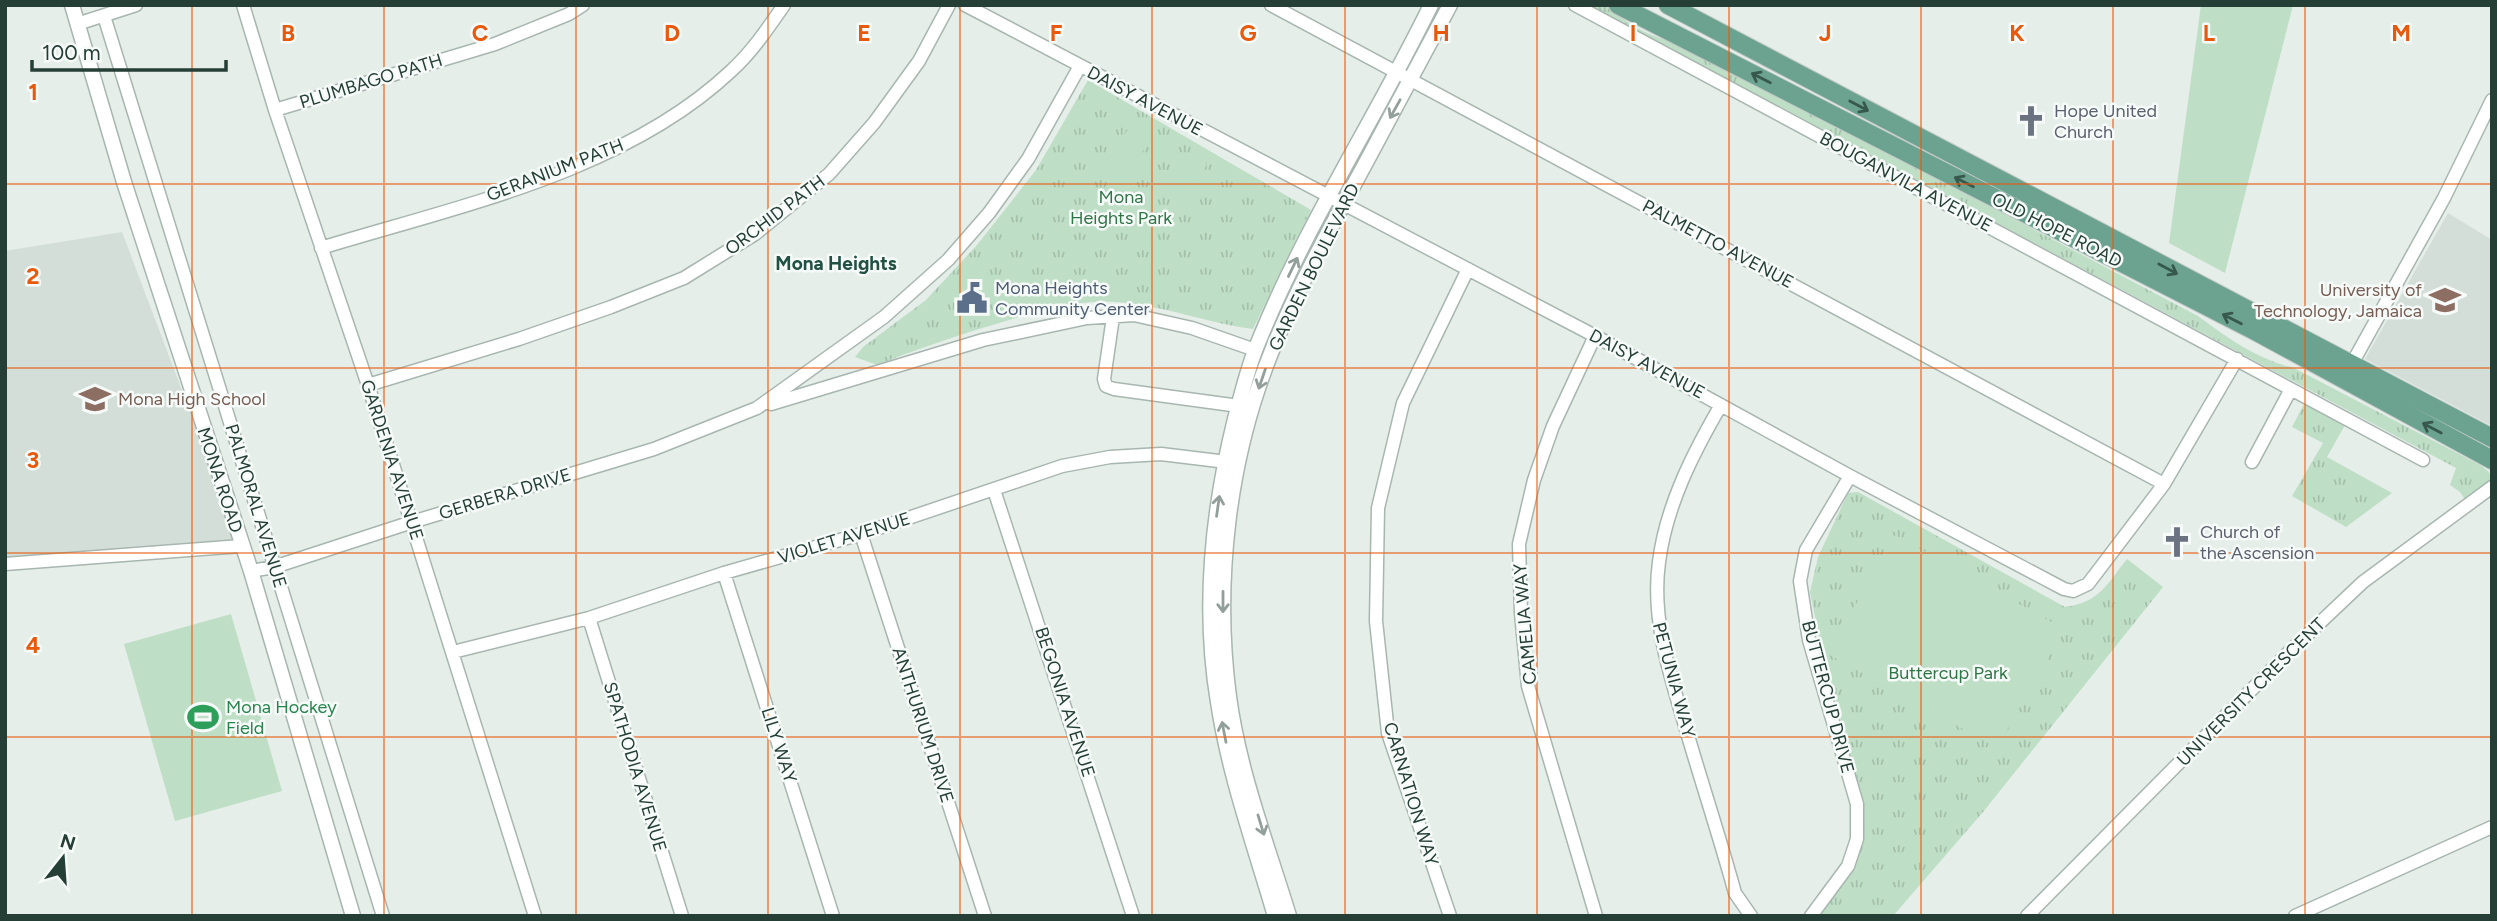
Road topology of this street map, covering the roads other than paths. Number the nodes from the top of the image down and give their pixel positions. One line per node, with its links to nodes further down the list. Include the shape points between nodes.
1 (72, 5): 15 (street, MONA ROAD)
2 (136, 5): 14 (street)
3 (243, 5): 20 (street, GARDENIA AVENUE)
4 (583, 5): 20 (street, PLUMBAGO PATH, via 495,44)
5 (784, 5): 22 (street, GERANIUM PATH, via 731,71 678,114 619,148 484,198)
6 (949, 5): 29 (street, ORCHID PATH, via 919,61 874,123 829,174 755,234 684,278 611,307)
7 (965, 5): 16 (street, DAISY AVENUE)
8 (1271, 5): 17 (street, PALMETTO AVENUE)
9 (1432, 5): 17 (street, GARDEN BOULEVARD)
10 (1450, 5): 18 (street, GARDEN BOULEVARD)
11 (1575, 5): 27 (street, BOUGANVILA AVENUE)
12 (1618, 5): 28 (main road, OLD HOPE ROAD, one-way to 12, via 2255,331)
13 (1668, 5): 28 (main road, OLD HOPE ROAD, one-way to 28)
14 (104, 16): 15 (street); 47 (street, PALMORAL AVENUE)
15 (77, 23): 45 (street, MONA ROAD)
16 (1080, 66): 21 (street, DAISY AVENUE); 33 (street, GERBERA DRIVE, via 1028,159 989,214 948,260 884,317)
17 (1396, 72): 18 (street, PALMETTO AVENUE); 21 (street, GARDEN BOULEVARD)
18 (1411, 80): 21 (street, GARDEN BOULEVARD, one-way to 21); 40 (street, PALMETTO AVENUE)
19 (2492, 100): 28 (street, via 2444,198)
20 (275, 110): 22 (street, GARDENIA AVENUE)
21 (1336, 202): 23 (street, DAISY AVENUE); 26 (street, GARDEN BOULEVARD, one-way to 21, via 1293,266); 38 (street, GARDEN BOULEVARD, one-way to 38, via 1270,354)
22 (321, 248): 29 (street, GARDENIA AVENUE)
23 (1468, 269): 25 (street, DAISY AVENUE); 62 (street, CARNATION WAY, via 1404,403 1378,508 1376,621 1388,733)
24 (1113, 317): 26 (street, GERBERA DRIVE, via 1133,315 1171,323); 31 (street, via 1104,379 1107,386); 33 (street, GERBERA DRIVE, via 1087,318 983,340)
25 (1595, 336): 32 (street, DAISY AVENUE); 63 (street, CAMELIA WAY, via 1553,426 1519,544 1528,687)
26 (1255, 350): 31 (street, GARDEN BOULEVARD)
27 (2237, 359): 30 (street, BOUGANVILA AVENUE); 40 (street, DAISY AVENUE)
28 (2347, 372): 34 (main road, OLD HOPE ROAD); 36 (main road, OLD HOPE ROAD, one-way to 28)
29 (368, 385): 43 (street, GARDENIA AVENUE)
30 (2291, 389): 35 (street, BOUGANVILA AVENUE); 37 (street)
31 (1239, 405): 38 (street, GARDEN BOULEVARD)
32 (1721, 405): 39 (street, DAISY AVENUE); 64 (street, PETUNIA WAY, via 1668,516 1656,614 1735,893)
33 (757, 408): 43 (street, GERBERA DRIVE, via 654,449)
34 (2492, 438)
35 (2423, 460)
36 (2492, 460)
37 (2252, 462)
38 (1232, 463): 42 (street, VIOLET AVENUE, via 1161,454 1110,457 1062,466); 60 (street, GARDEN BOULEVARD, one-way to 38, via 1230,768 1211,639 1209,581); 61 (street, GARDEN BOULEVARD, one-way to 61, via 1223,575 1230,699 1249,786)
39 (1850, 476): 40 (street, DAISY AVENUE, via 2073,591 2088,584); 65 (street, BUTTERCUP DRIVE, via 1806,550 1800,581 1809,640 1857,804 1857,839 1848,866)
40 (2164, 484)
41 (2492, 487): 66 (street, UNIVERSITY CRESCENT, via 2363,582)
42 (994, 489): 44 (street, VIOLET AVENUE); 59 (street, BEGONIA AVENUE)
43 (412, 523): 47 (street, GERBERA DRIVE); 51 (street, GARDENIA AVENUE)
44 (861, 534): 49 (street, VIOLET AVENUE); 58 (street, ANTHURIUM DRIVE)
45 (241, 546): 46 (street); 48 (street, MONA ROAD)
46 (5, 564)
47 (275, 567): 48 (street, GERBERA DRIVE); 54 (street, PALMORAL AVENUE)
48 (251, 571): 53 (street, MONA ROAD)
49 (724, 573): 50 (street, VIOLET AVENUE); 57 (street, LILY WAY)
50 (589, 618): 51 (street, VIOLET AVENUE); 56 (street, SPATHODIA AVENUE)
51 (453, 652): 55 (street, GARDENIA AVENUE)
52 (2492, 827): 67 (street)
53 (353, 916)
54 (383, 916)
55 (535, 916)
56 (682, 916)
57 (833, 916)
58 (985, 916)
59 (1133, 916)
60 (1275, 916)
61 (1289, 916)
62 (1450, 916)
63 (1596, 916)
64 (1751, 916)
65 (1811, 916)
66 (2027, 916)
67 (2295, 916)

